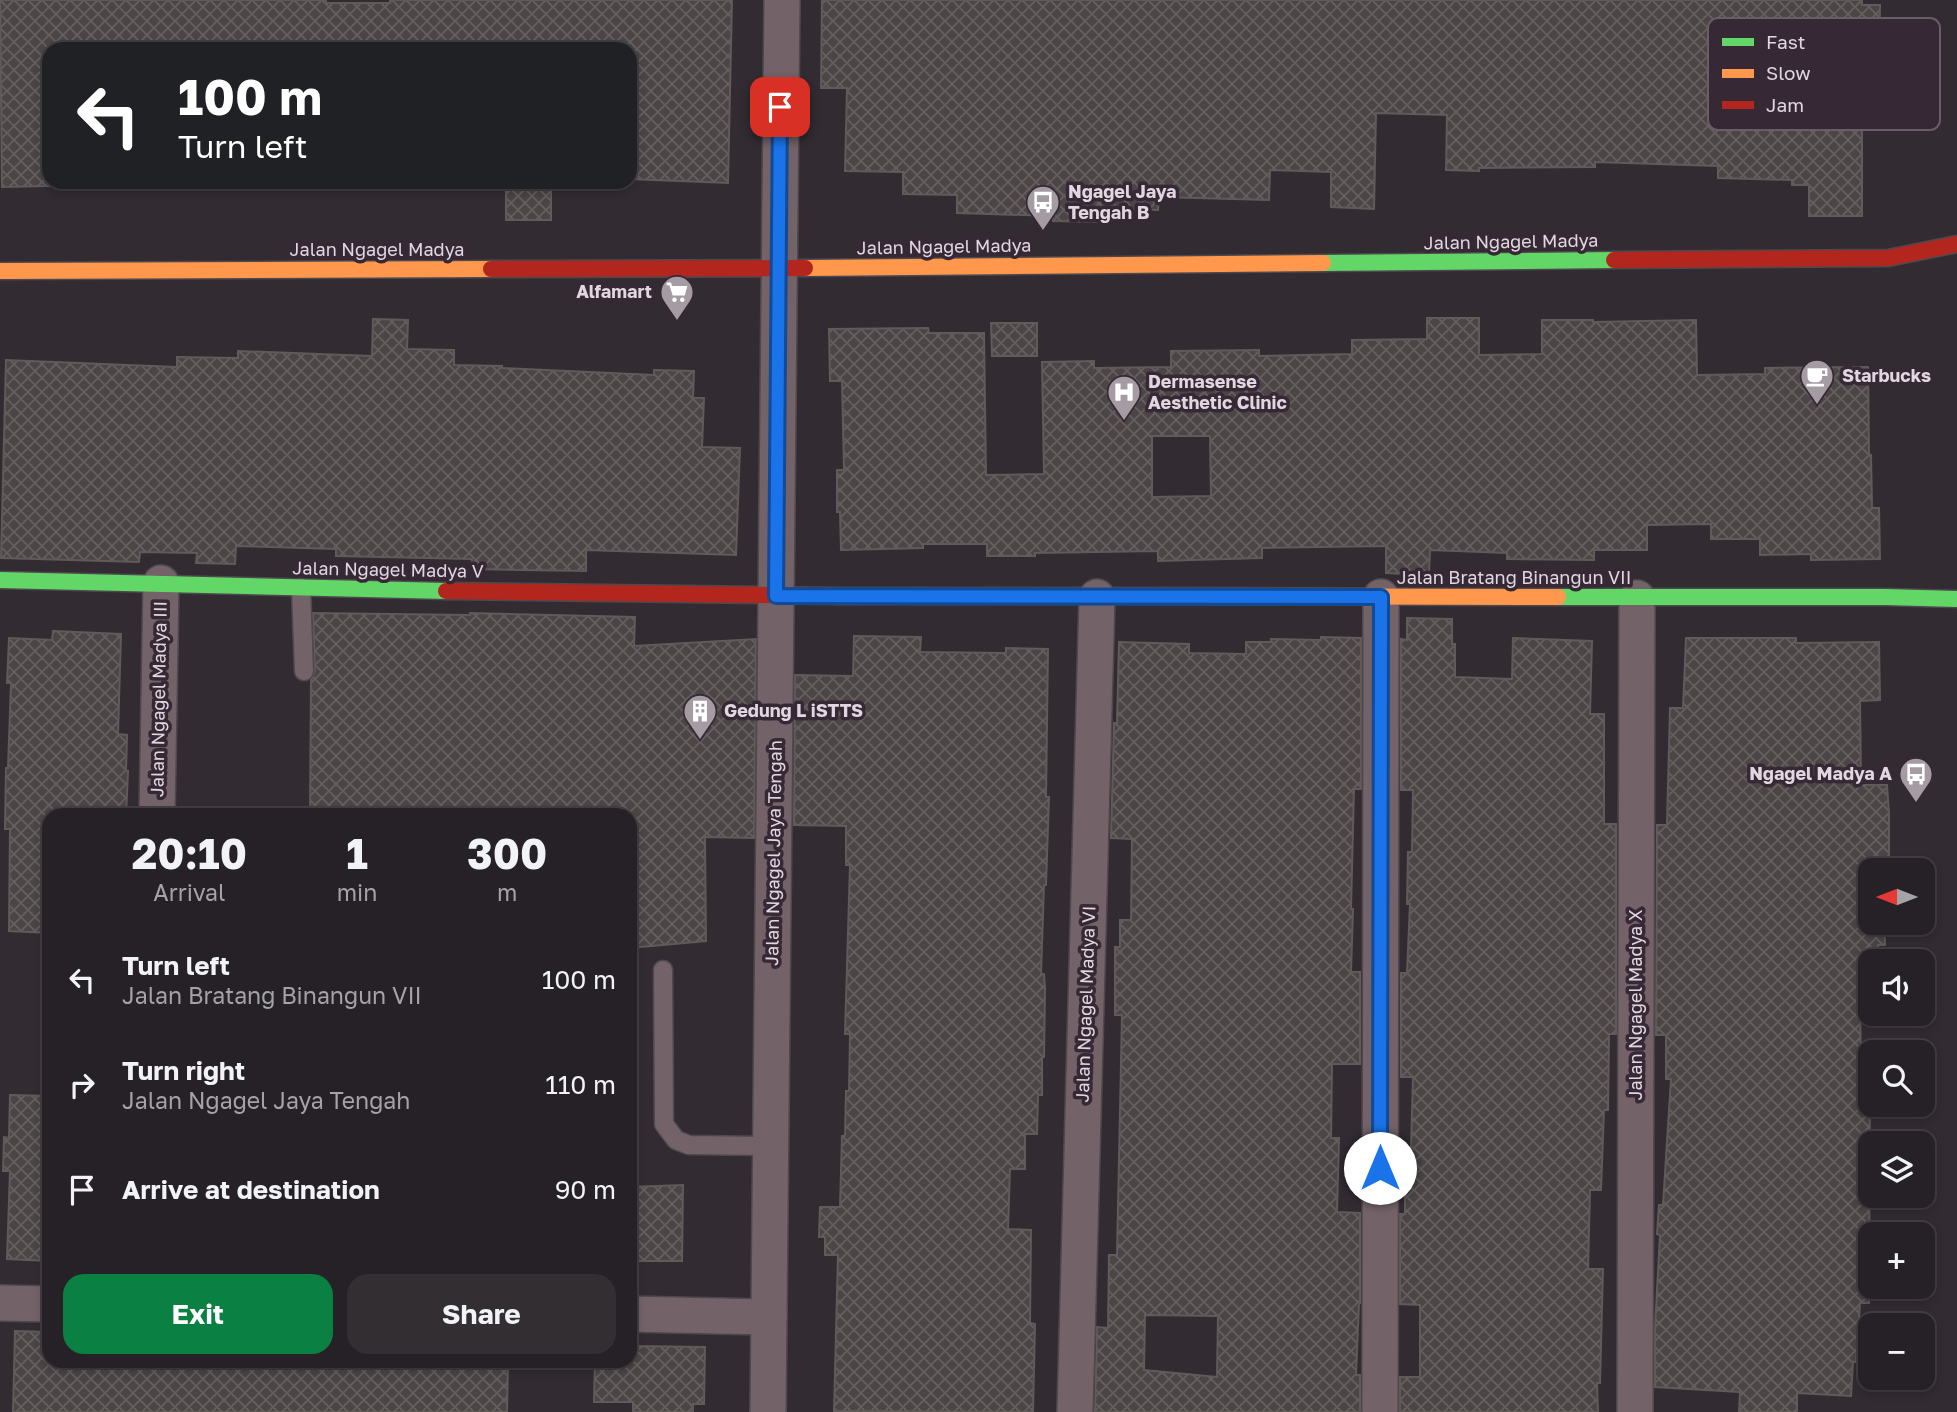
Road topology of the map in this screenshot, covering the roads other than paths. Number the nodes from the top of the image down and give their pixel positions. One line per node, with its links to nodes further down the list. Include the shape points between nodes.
1 (782, 0): 5 (street, Jalan Ngagel Jaya Tengah)
2 (1957, 244): 3 (street, Jalan Ngagel Madya)
3 (1888, 258): 4 (street, Jalan Ngagel Madya); 5 (street, Jalan Ngagel Madya)
4 (1923, 266)
5 (779, 268): 6 (street, Jalan Ngagel Madya); 10 (street, Jalan Ngagel Jaya Tengah)
6 (0, 271)
7 (0, 580): 8 (street, Jalan Ngagel Madya V)
8 (161, 583): 9 (street, Jalan Ngagel Madya V); 16 (street, Jalan Ngagel Madya III)
9 (301, 588): 10 (street, Jalan Ngagel Madya V); 15 (lane)
10 (776, 596): 11 (street, Jalan Bratang Binangun VII); 18 (street, Jalan Ngagel Jaya Tengah)
11 (1097, 597): 12 (street, Jalan Bratang Binangun VII); 24 (street, Jalan Ngagel Madya VI)
12 (1381, 597): 13 (street, Jalan Bratang Binangun VII); 25 (street)
13 (1637, 598): 14 (street, Jalan Bratang Binangun VII); 26 (street, Jalan Ngagel Madya X)
14 (1957, 599)
15 (304, 671)
16 (158, 808)
17 (663, 970): 18 (lane, via 664,1124 676,1140 690,1145)
18 (771, 1146): 22 (street, Jalan Ngagel Jaya Tengah)
19 (0, 1303): 20 (street)
20 (42, 1304)
21 (637, 1314): 22 (street)
22 (769, 1317): 23 (street, Jalan Ngagel Jaya Tengah)
23 (768, 1412)
24 (1075, 1412)
25 (1380, 1412)
26 (1635, 1412)

